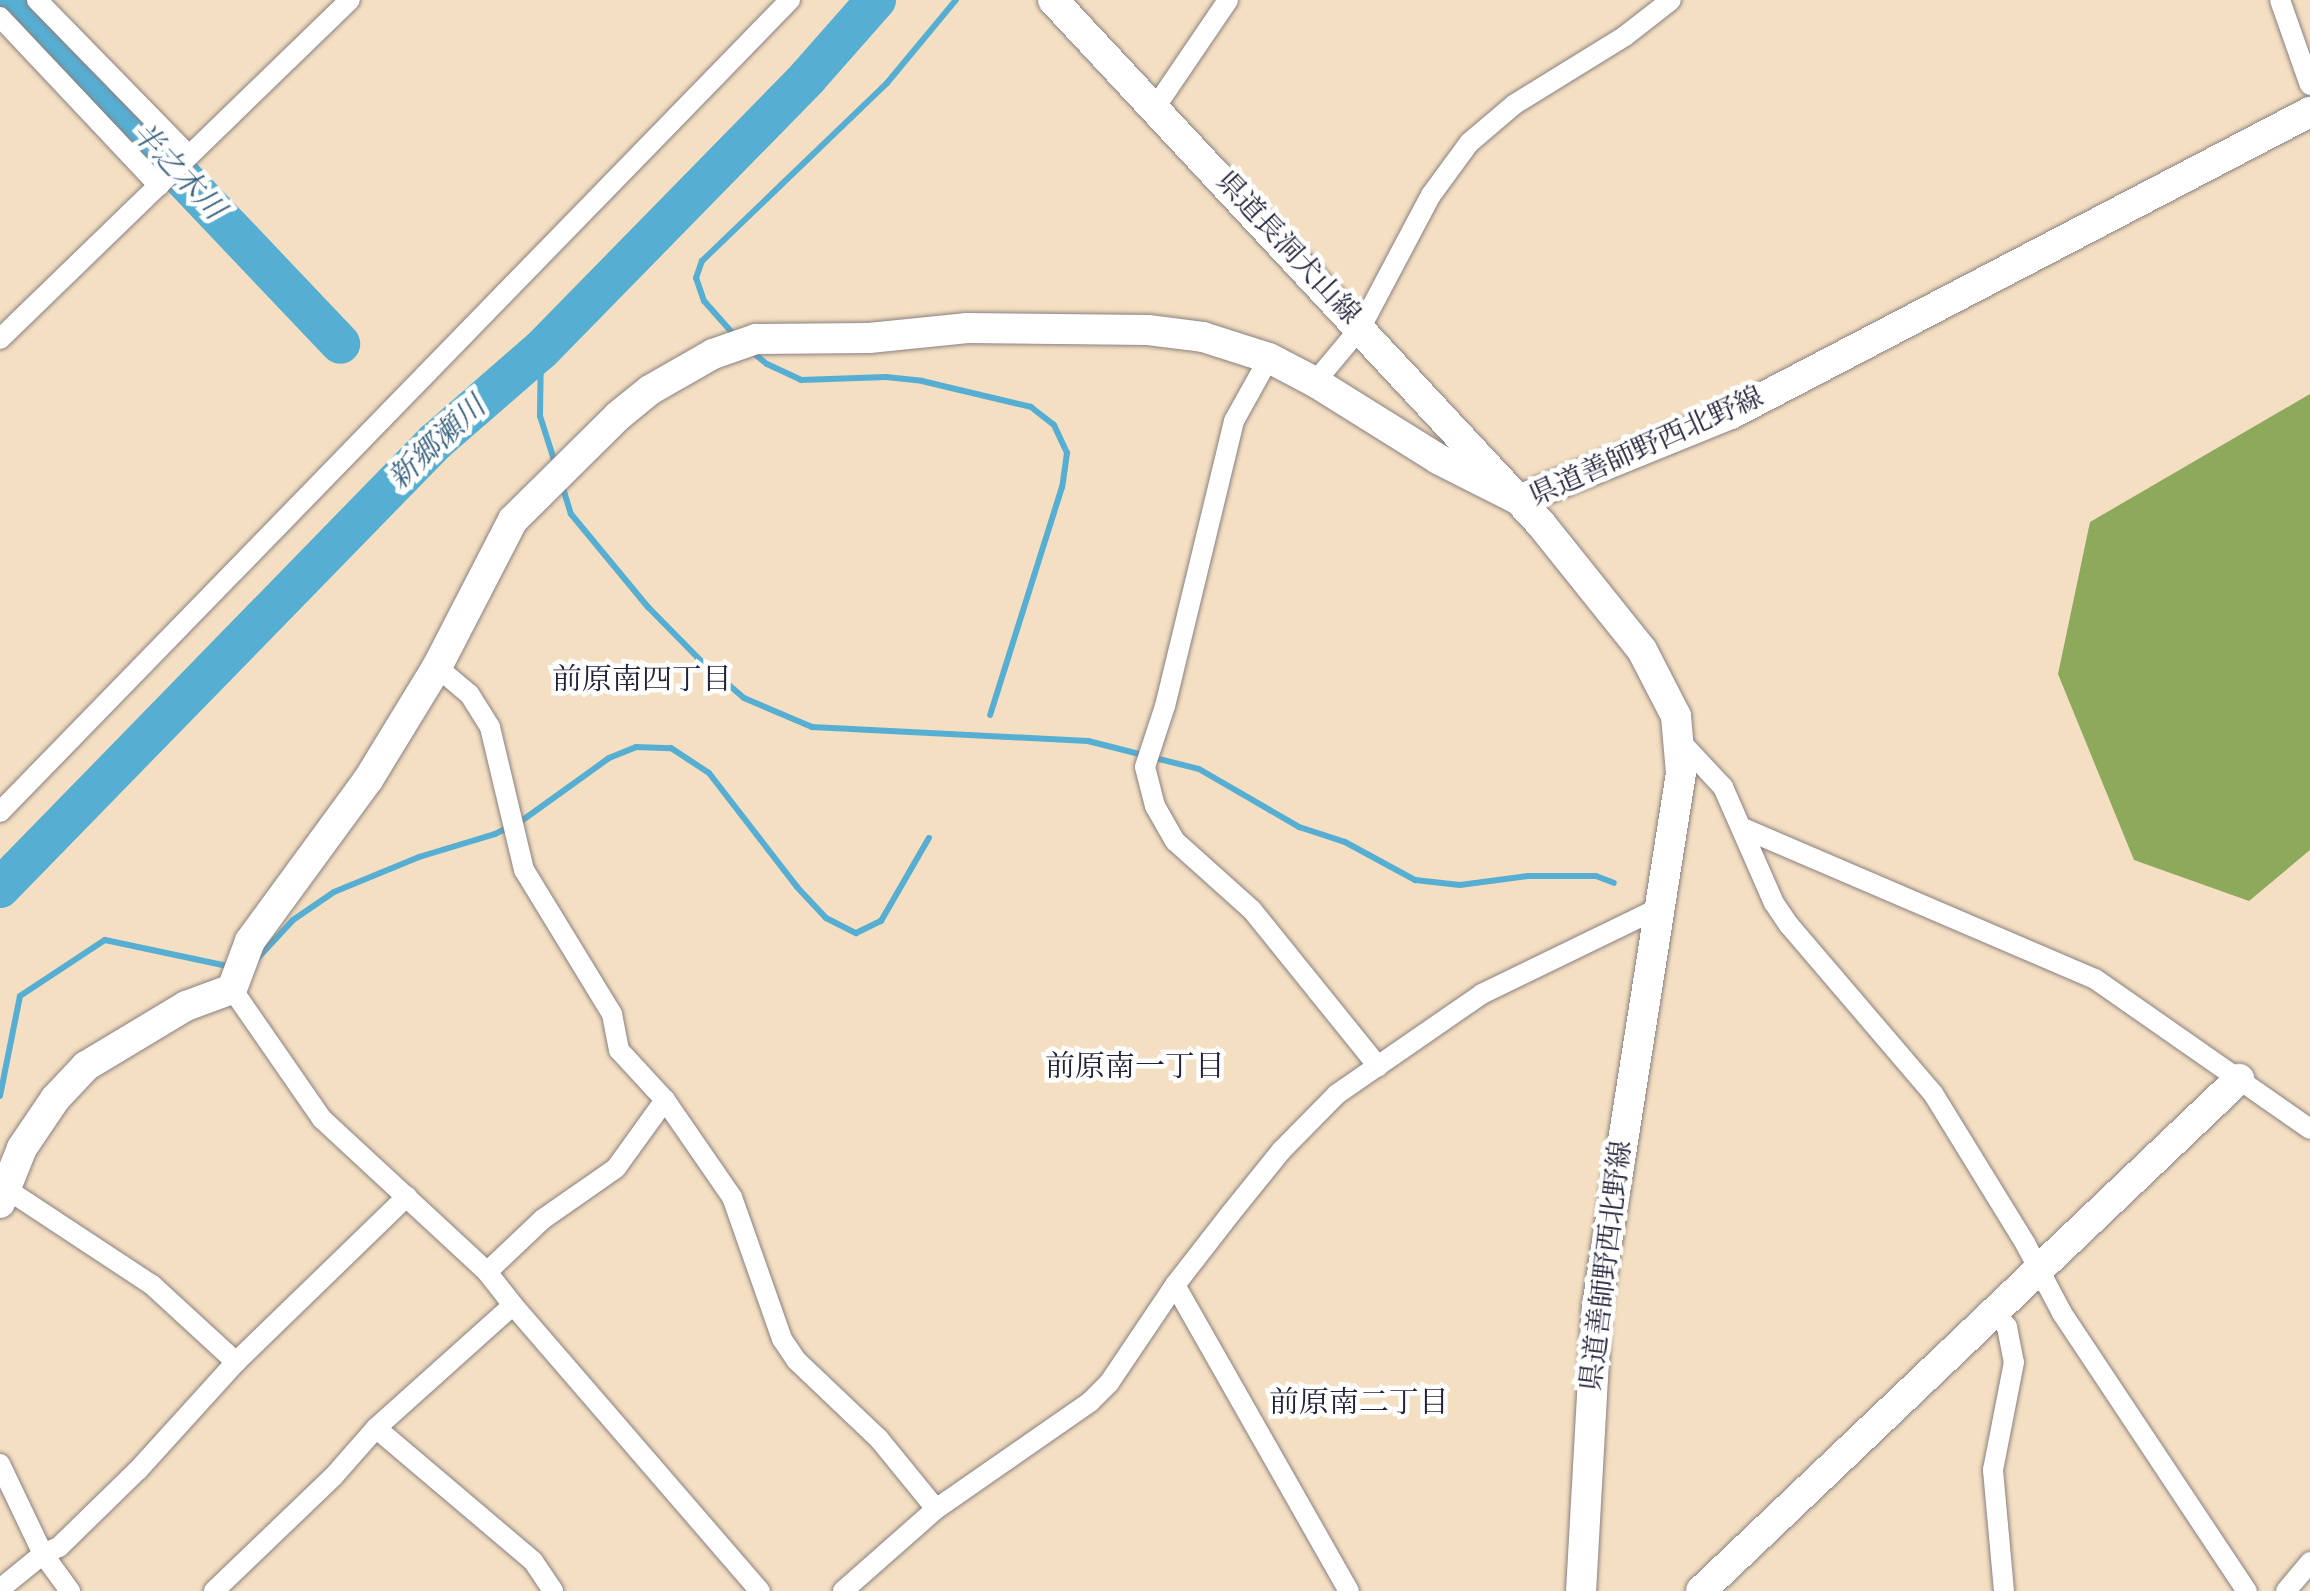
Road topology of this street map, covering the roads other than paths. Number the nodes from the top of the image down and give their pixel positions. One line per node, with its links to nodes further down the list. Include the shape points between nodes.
1 (38, 0): 12 (street)
2 (350, 0): 12 (street)
3 (790, 0): 21 (street)
4 (1054, 0): 10 (main road, 県道長洞犬山線)
5 (1228, 0): 10 (street)
6 (1671, 0): 14 (street, via 1515,104 1469,143 1432,195)
7 (2280, 0): 9 (street)
8 (0, 17): 13 (street)
9 (2310, 86)
10 (1154, 109): 14 (main road, 県道長洞犬山線)
11 (2310, 112): 18 (main road, 県道善師野西北野線, via 1766,397)
12 (188, 155): 13 (street)
13 (159, 186): 15 (street)
14 (1362, 327): 17 (street); 18 (main road, 県道長洞犬山線)
15 (0, 339)
16 (1269, 358): 17 (main road); 19 (main road, via 1203,337 1148,330 968,328 746,342 650,390 539,490 513,520); 25 (street, via 1234,421 1146,767 1155,806 1175,841 1252,910)
17 (1315, 382): 18 (main road, via 1438,459)
18 (1519, 500): 20 (main road, 県道善師野西北野線, via 1642,650 1670,702)
19 (437, 667): 24 (main road, via 368,780 250,941); 27 (street, via 469,694 490,726 524,870 612,1014 618,1050)
20 (1681, 742): 22 (street, via 1723,787); 23 (main road, 県道善師野西北野線)
21 (0, 812)
22 (1745, 829): 26 (street, via 2095,979); 31 (street, via 1774,904 1934,1095)
23 (1660, 902): 25 (street, via 1482,994); 49 (main road, 県道善師野西北野線, via 1597,1306)
24 (232, 990): 29 (main road, via 186,1006 86,1066 22,1148); 30 (street, via 322,1119)
25 (1378, 1066): 33 (street, via 1309,1119)
26 (2239, 1080): 28 (street); 31 (main road)
27 (665, 1100): 32 (street, via 616,1168 543,1219); 39 (street, via 732,1197 782,1339)
28 (2310, 1128)
29 (4, 1196): 36 (street, via 152,1285)
30 (407, 1196): 32 (street); 36 (street)
31 (2041, 1269): 35 (main road); 52 (street, via 2098,1369)
32 (487, 1272): 34 (street)
33 (1175, 1285): 39 (street, via 1090,1402); 48 (street)
34 (513, 1305): 37 (street); 46 (street)
35 (1995, 1313): 50 (main road); 51 (street, via 2007,1327 2014,1362 1993,1470)
36 (236, 1362): 40 (street, via 138,1470 58,1548)
37 (376, 1428): 44 (street); 45 (street, via 534,1561)
38 (0, 1464): 40 (street)
39 (936, 1509): 47 (street)
40 (42, 1554): 42 (street); 43 (street)
41 (2310, 1562): 53 (street)
42 (0, 1589)
43 (70, 1591)
44 (214, 1591)
45 (553, 1591)
46 (760, 1591)
47 (843, 1591)
48 (1349, 1591)
49 (1582, 1591)
50 (1701, 1591)
51 (2004, 1591)
52 (2248, 1591)
53 (2286, 1591)

